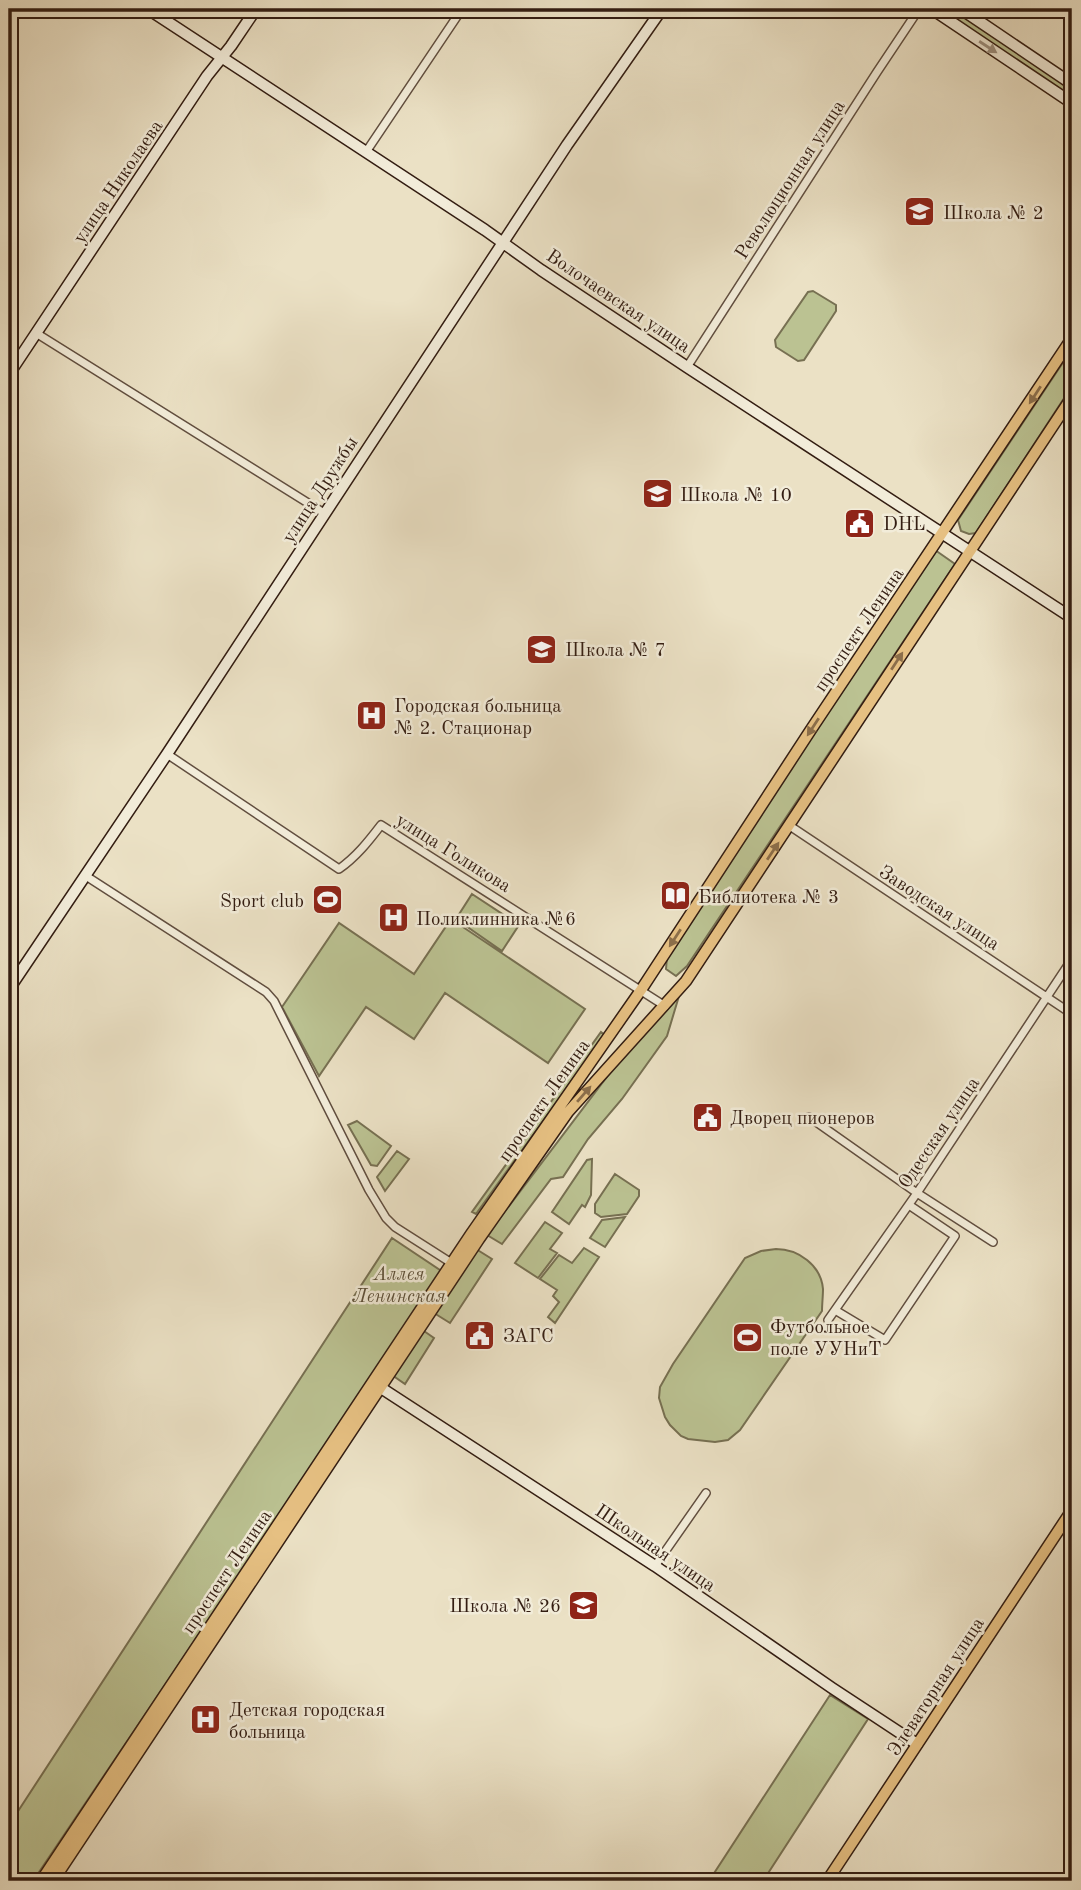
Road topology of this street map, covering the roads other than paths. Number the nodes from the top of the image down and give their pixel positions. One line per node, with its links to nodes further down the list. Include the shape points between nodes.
1 (148, 9): 8 (street, Волочаевская улица)
2 (256, 9): 8 (street, улица Николаева)
3 (462, 9): 11 (street)
4 (662, 9): 12 (street, улица Дружбы)
5 (919, 9): 15 (street, Революционная улица)
6 (932, 9): 10 (street, one-way to 10)
7 (961, 9): 9 (street)
8 (222, 58): 11 (street, Волочаевская улица); 13 (street, улица Николаева)
9 (1072, 84)
10 (1072, 103)
11 (366, 152): 12 (street, Волочаевская улица)
12 (503, 242): 15 (street, Волочаевская улица); 18 (street, улица Дружбы)
13 (36, 333): 16 (street, улица Николаева); 18 (street)
14 (1072, 338): 19 (main road, проспект Ленина, one-way to 19)
15 (687, 367): 19 (street, Волочаевская улица)
16 (9, 374)
17 (1072, 397): 20 (main road, проспект Ленина)
18 (324, 513): 22 (street, улица Дружбы)
19 (943, 534): 20 (street, Волочаевская улица); 27 (main road, проспект Ленина, one-way to 27)
20 (970, 551): 21 (street, Волочаевская улица); 23 (main road, проспект Ленина, one-way to 20)
21 (1072, 618)
22 (167, 754): 24 (street, улица Дружбы); 27 (street, улица Голикова, via 338,869 381,825)
23 (790, 826): 28 (street, Заводская улица); 29 (main road, проспект Ленина, one-way to 23)
24 (86, 876): 26 (street, улица Дружбы); 35 (street, via 266,992 386,1218)
25 (1072, 959): 28 (street, Одесская улица)
26 (9, 989)
27 (641, 990): 29 (street, улица Голикова); 35 (main road, проспект Ленина)
28 (1048, 998): 30 (street, Заводская улица); 32 (street, Одесская улица)
29 (665, 1006): 35 (main road, проспект Ленина, one-way to 29, via 568,1112)
30 (1072, 1014)
31 (809, 1117): 32 (street)
32 (917, 1193): 33 (street, Одесская улица); 34 (street)
33 (909, 1205): 36 (street, Одесская улица); 36 (street, via 955,1237 885,1340)
34 (993, 1242)
35 (456, 1266): 38 (main road, проспект Ленина)
36 (835, 1310): 37 (street, Одесская улица)
37 (828, 1320)
38 (377, 1386): 41 (street, Школьная улица); 43 (main road, проспект Ленина); 44 (main road, проспект Ленина)
39 (706, 1493): 41 (street)
40 (1072, 1510): 42 (main road, Элеваторная улица)
41 (655, 1566): 42 (street, Школьная улица)
42 (917, 1744): 45 (main road, Элеваторная улица)
43 (41, 1881)
44 (53, 1881)
45 (827, 1881)

